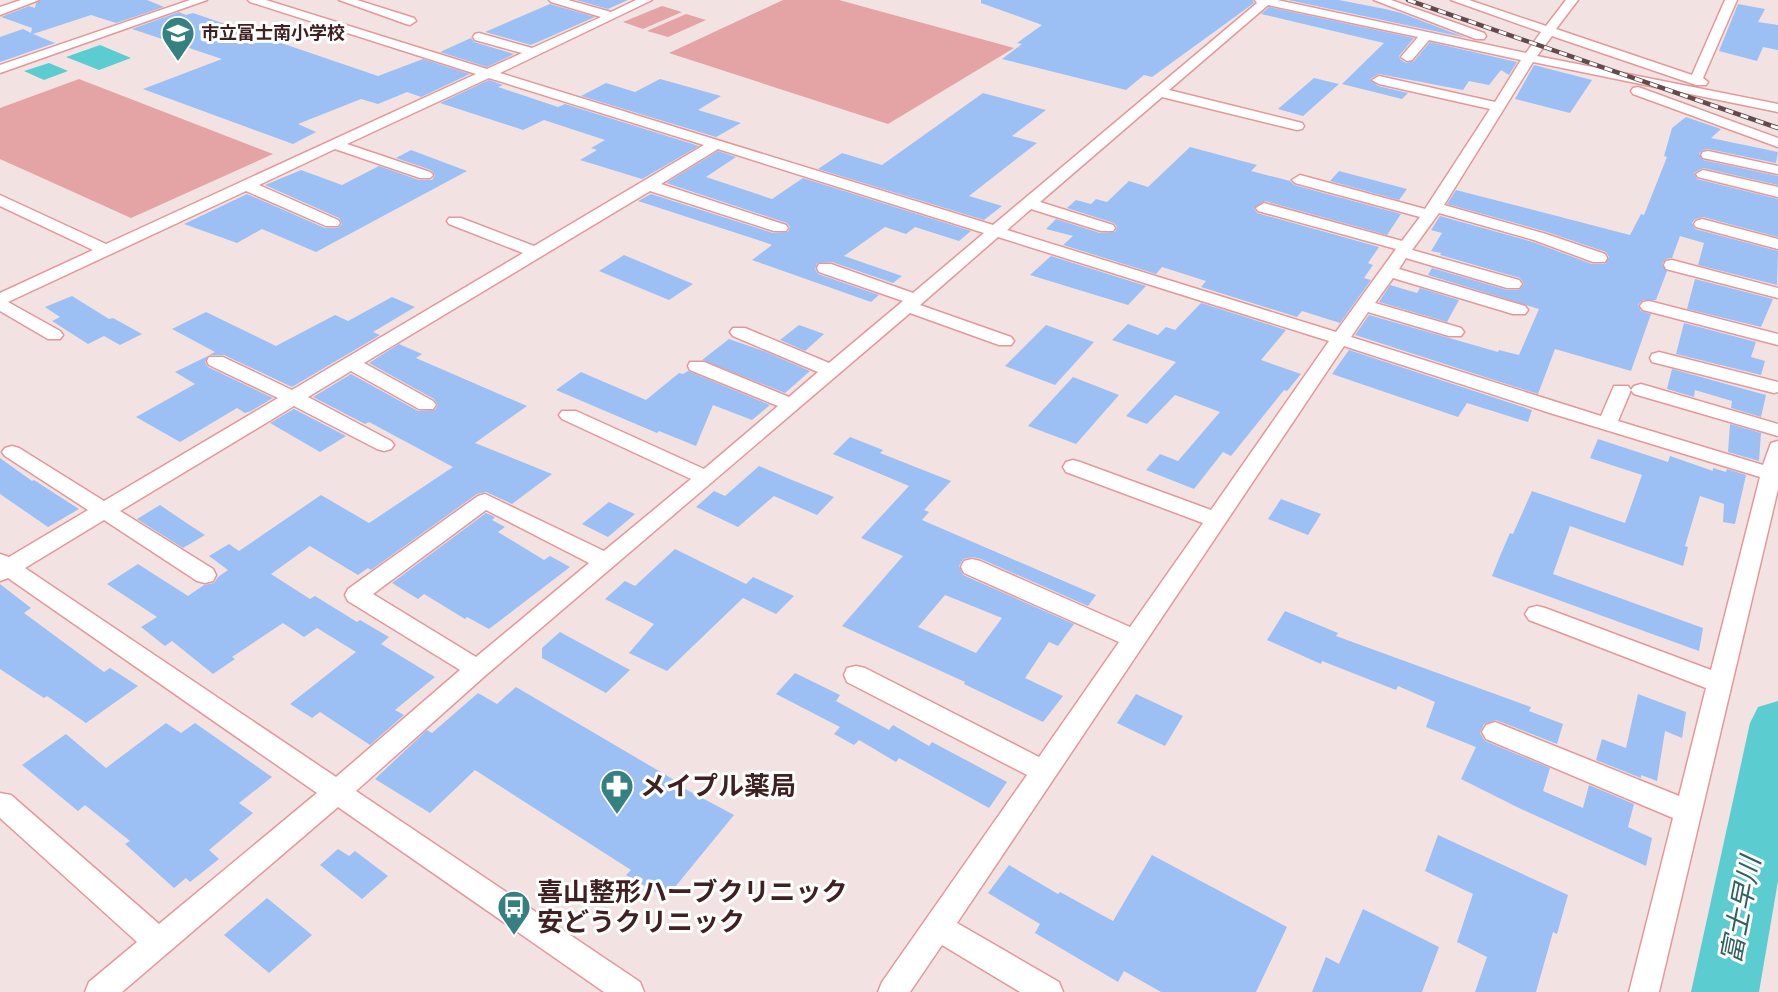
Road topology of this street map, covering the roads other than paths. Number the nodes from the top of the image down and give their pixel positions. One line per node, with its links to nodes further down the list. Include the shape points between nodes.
1 (33, 0): 12 (street)
2 (201, 0): 23 (street)
3 (254, 0): 13 (street)
4 (555, 0): 14 (street)
5 (646, 0): 14 (street)
6 (1264, 0): 17 (street); 27 (street)
7 (1380, 0): 20 (street)
8 (1457, 0): 16 (street)
9 (1572, 0): 16 (street)
10 (1731, 0): 26 (street)
11 (336, 3): 13 (street); 15 (street)
12 (0, 10)
13 (302, 15): 24 (street)
14 (612, 16): 19 (street)
15 (411, 21)
16 (1550, 31): 20 (street); 26 (street)
17 (1426, 36): 20 (street); 21 (street)
18 (479, 37): 19 (street)
19 (533, 52): 24 (street)
20 (1531, 56): 22 (street); 29 (street)
21 (1407, 57)
22 (1572, 67): 28 (street); 32 (street)
23 (0, 69)
24 (488, 73): 33 (street); 34 (street)
25 (1379, 80): 29 (street)
26 (1696, 80): 28 (street)
27 (1160, 92): 31 (street); 44 (street)
28 (1748, 103): 30 (street)
29 (1499, 106): 46 (street)
30 (1778, 108)
31 (1298, 126)
32 (1778, 143)
33 (334, 144): 38 (street); 41 (street)
34 (715, 145): 40 (street); 52 (street)
35 (1708, 155): 36 (street)
36 (1778, 170)
37 (1703, 174): 42 (street)
38 (425, 176)
39 (1300, 180): 46 (street)
40 (648, 184): 50 (street); 56 (street)
41 (246, 185): 48 (street); 54 (street)
42 (1778, 192)
43 (0, 200): 54 (street)
44 (1028, 203): 51 (street); 52 (street)
45 (1264, 208): 55 (street)
46 (1432, 211): 55 (street); 57 (street, via 1540,237)
47 (455, 221): 56 (street)
48 (332, 223)
49 (1702, 224): 53 (street)
50 (780, 228)
51 (1107, 228)
52 (996, 231): 64 (street); 72 (street)
53 (1778, 244)
54 (107, 250): 63 (street)
55 (1404, 250): 60 (street); 61 (street)
56 (535, 252): 77 (street)
57 (1599, 258)
58 (1672, 265): 62 (street)
59 (825, 268): 64 (street)
60 (1389, 271): 66 (street); 68 (street)
61 (1513, 284)
62 (1778, 293)
63 (0, 299)
64 (911, 303): 73 (street); 79 (street)
65 (0, 304): 71 (street)
66 (1365, 306): 70 (street); 72 (street)
67 (1649, 306): 74 (street)
68 (1519, 310)
69 (739, 332): 79 (street)
70 (1455, 332)
71 (54, 335)
72 (1340, 339): 87 (street); 96 (street)
73 (1005, 340)
74 (1778, 340)
75 (1659, 358): 80 (street)
76 (216, 361): 83 (street)
77 (349, 363): 83 (street); 84 (street)
78 (697, 366): 85 (street)
79 (831, 371): 85 (street)
80 (1777, 383)
81 (1621, 390): 87 (street)
82 (1641, 390): 88 (street)
83 (292, 397): 89 (street); 95 (street)
84 (426, 405)
85 (791, 405): 94 (street)
86 (569, 415): 94 (street)
87 (1607, 424): 93 (street)
88 (1778, 430)
89 (384, 445)
90 (1778, 447): 93 (street)
91 (12, 452): 95 (street)
92 (1073, 467): 96 (street)
93 (1776, 475): 105 (street)
94 (706, 478): 97 (street)
95 (104, 511): 98 (street); 100 (street)
96 (1217, 520): 102 (street)
97 (606, 562): 103 (street); 103 (street, via 485,501 356,596)
98 (3, 567): 108 (street)
99 (972, 567): 102 (street)
100 (205, 575)
101 (1537, 614): 105 (street)
102 (1136, 640): 107 (street)
103 (477, 669): 108 (street)
104 (856, 675): 107 (street)
105 (1721, 684): 110 (street)
106 (1495, 732): 110 (street)
107 (1045, 772): 111 (street)
108 (338, 791): 112 (street); 114 (street)
109 (2, 803): 112 (street)
110 (1688, 812): 117 (street)
111 (938, 927): 115 (street); 116 (street)
112 (158, 942): 113 (street)
113 (100, 992)
114 (629, 992)
115 (893, 992)
116 (1048, 992)
117 (1644, 992)

